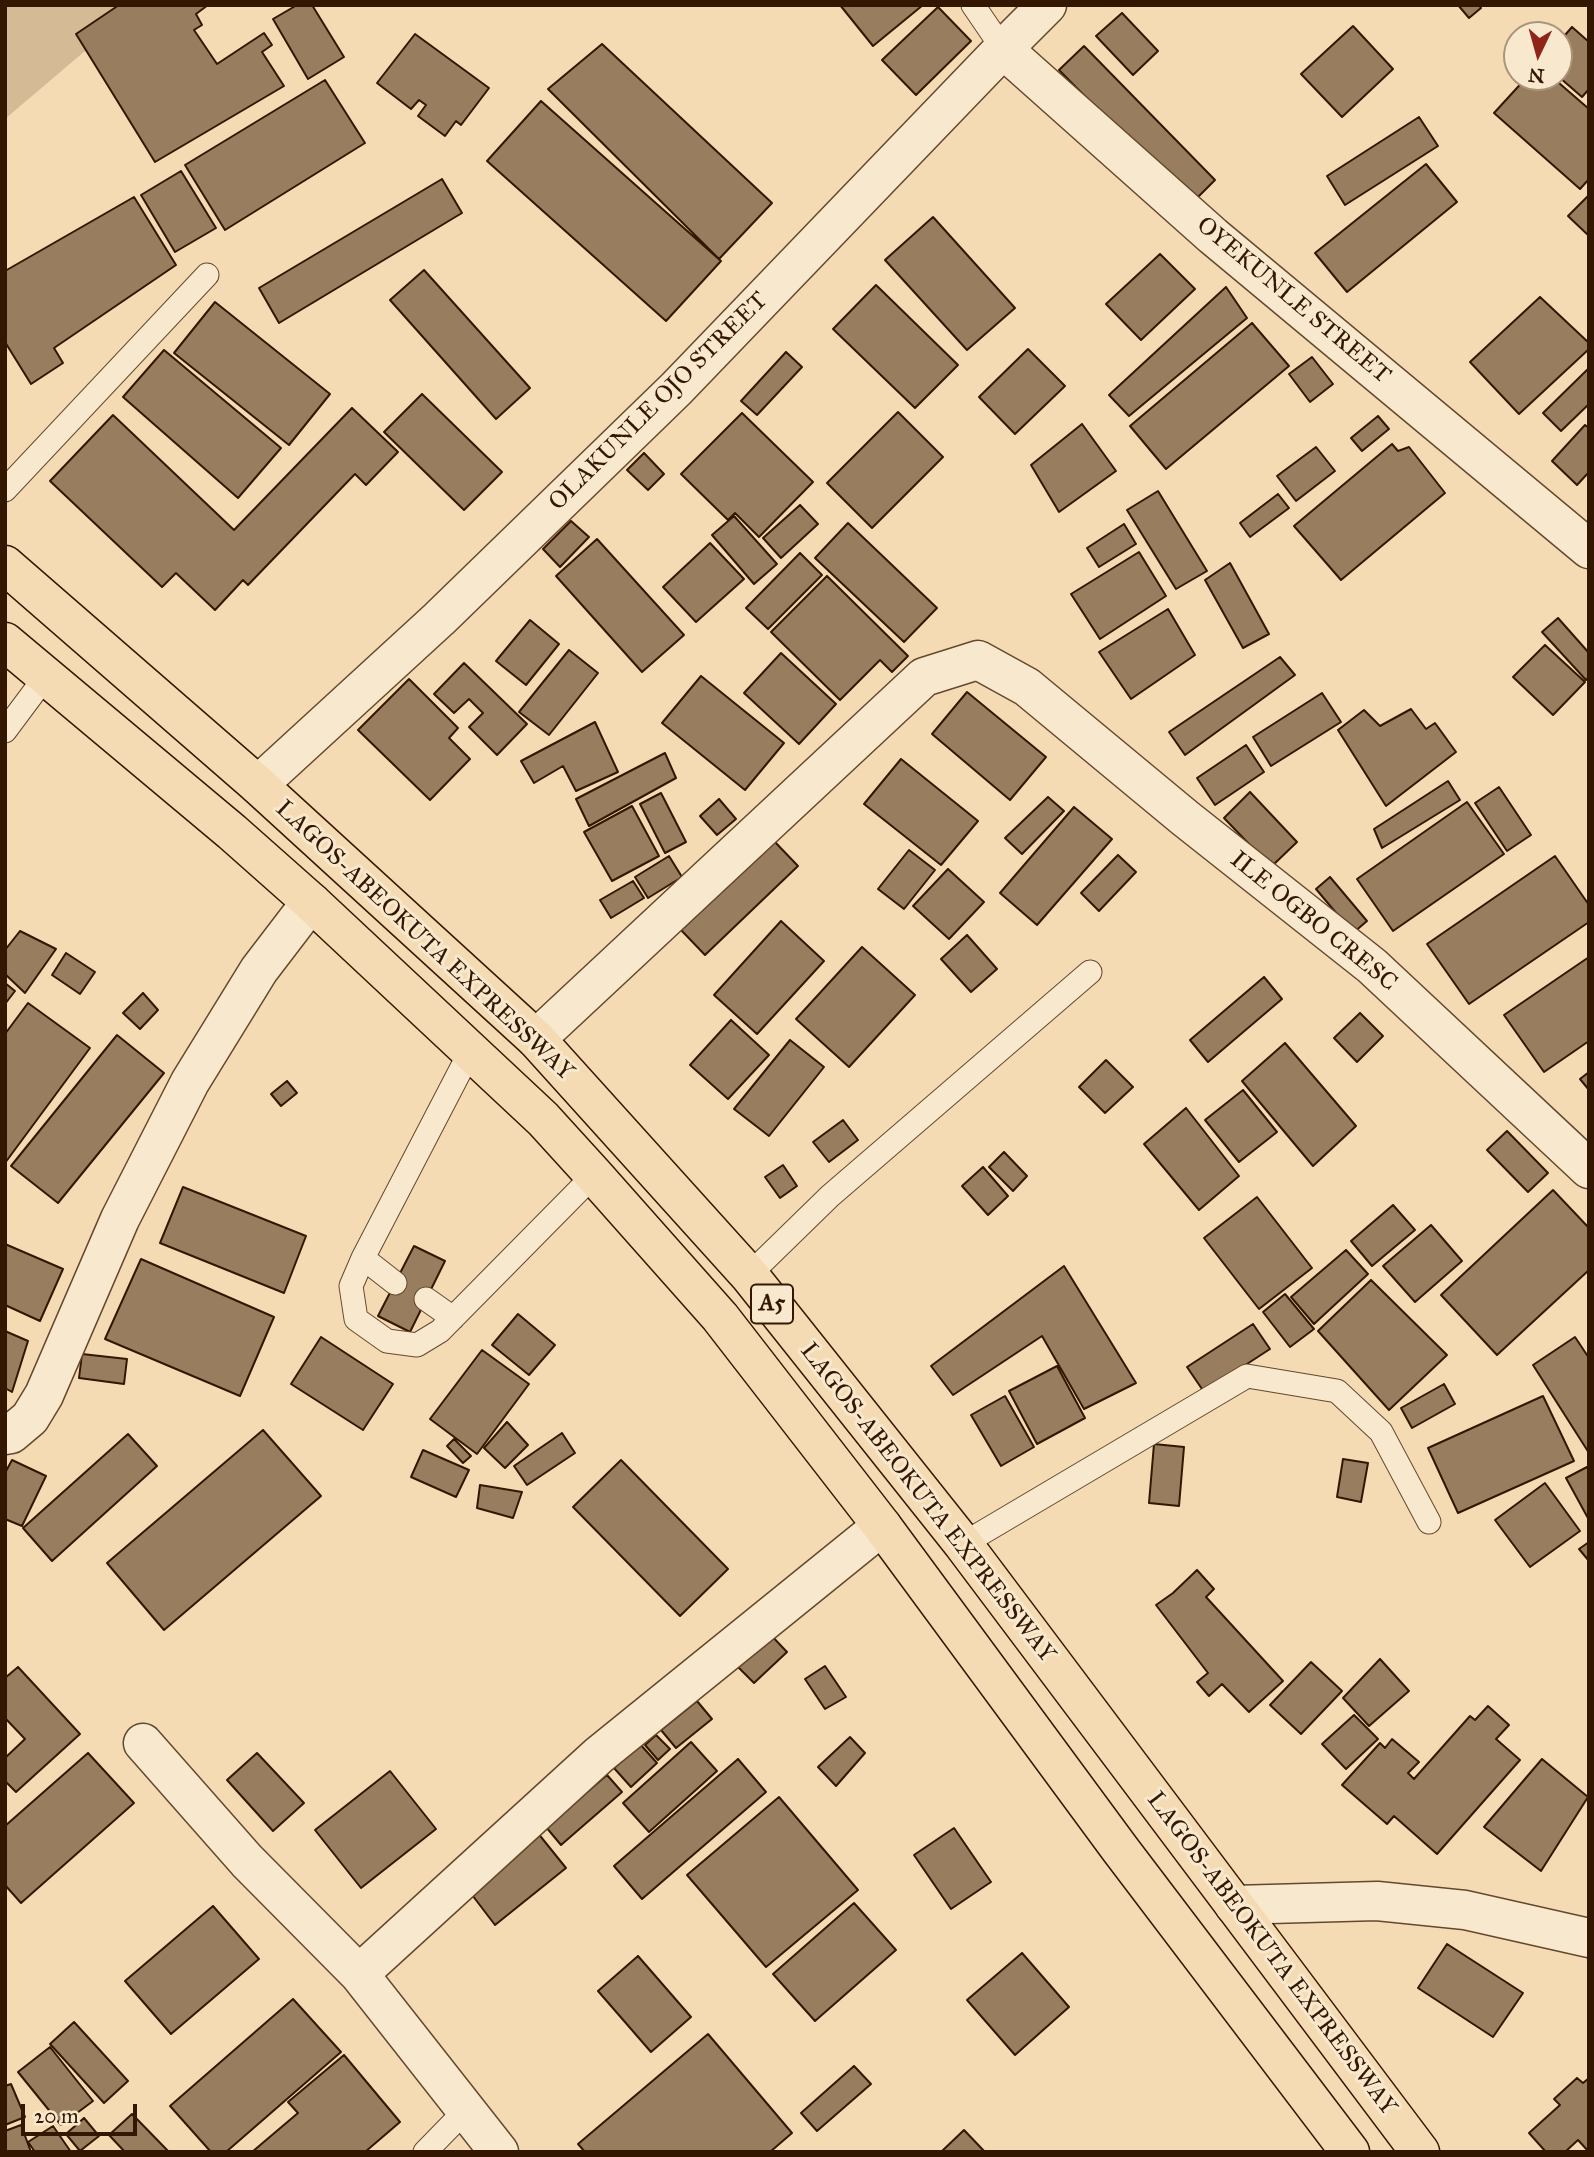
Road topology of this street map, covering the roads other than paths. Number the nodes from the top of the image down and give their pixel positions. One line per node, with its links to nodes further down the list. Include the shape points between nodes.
1 (973, 5): 3 (lane)
2 (1047, 5): 3 (street, OLAKUNLE OJO STREET)
3 (1003, 48): 6 (street, OYEKUNLE STREET, via 1213,236); 11 (street, OLAKUNLE OJO STREET, via 676,390 439,619)
4 (207, 275): 5 (lane)
5 (5, 490)
6 (1589, 548)
7 (5, 565): 11 (highway, LAGOS-ABEOKUTA EXPRESSWAY / A5)
8 (5, 642): 9 (highway, LAGOS-ABEOKUTA EXPRESSWAY / A5)
9 (46, 676): 10 (lane); 12 (highway, LAGOS-ABEOKUTA EXPRESSWAY / A5)
10 (5, 732)
11 (258, 785): 14 (highway, LAGOS-ABEOKUTA EXPRESSWAY / A5)
12 (311, 902): 15 (highway, LAGOS-ABEOKUTA EXPRESSWAY / A5); 23 (street, via 259,970 190,1082 120,1219 44,1395 30,1418)
13 (1090, 972): 19 (lane, via 830,1196)
14 (536, 1039): 16 (street, ILE OGBO CRESC, via 925,677 978,660 1027,687 1372,966); 19 (highway, LAGOS-ABEOKUTA EXPRESSWAY / A5)
15 (470, 1052): 17 (highway, LAGOS-ABEOKUTA EXPRESSWAY / A5, via 543,1119); 18 (lane)
16 (1589, 1169)
17 (594, 1175): 22 (lane); 25 (highway, LAGOS-ABEOKUTA EXPRESSWAY / A5, via 720,1317)
18 (363, 1258): 20 (lane); 22 (lane, via 351,1286 356,1319 387,1341 417,1345)
19 (749, 1275): 26 (highway, LAGOS-ABEOKUTA EXPRESSWAY / A5)
20 (395, 1283)
21 (426, 1299): 22 (lane)
22 (453, 1318)
23 (5, 1436)
24 (1429, 1522): 26 (lane, via 1381,1432 1337,1391 1247,1376)
25 (882, 1526): 30 (street, via 599,1755); 34 (highway, LAGOS-ABEOKUTA EXPRESSWAY / A5)
26 (963, 1544): 28 (highway, LAGOS-ABEOKUTA EXPRESSWAY / A5)
27 (143, 1743): 30 (street, via 247,1861)
28 (1234, 1905): 29 (street, via 1377,1900 1465,1910); 35 (highway, LAGOS-ABEOKUTA EXPRESSWAY / A5)
29 (1589, 1937)
30 (359, 1973): 31 (street)
31 (466, 2111): 32 (lane); 33 (street)
32 (425, 2152)
33 (499, 2152)
34 (1350, 2152)
35 (1420, 2152)

